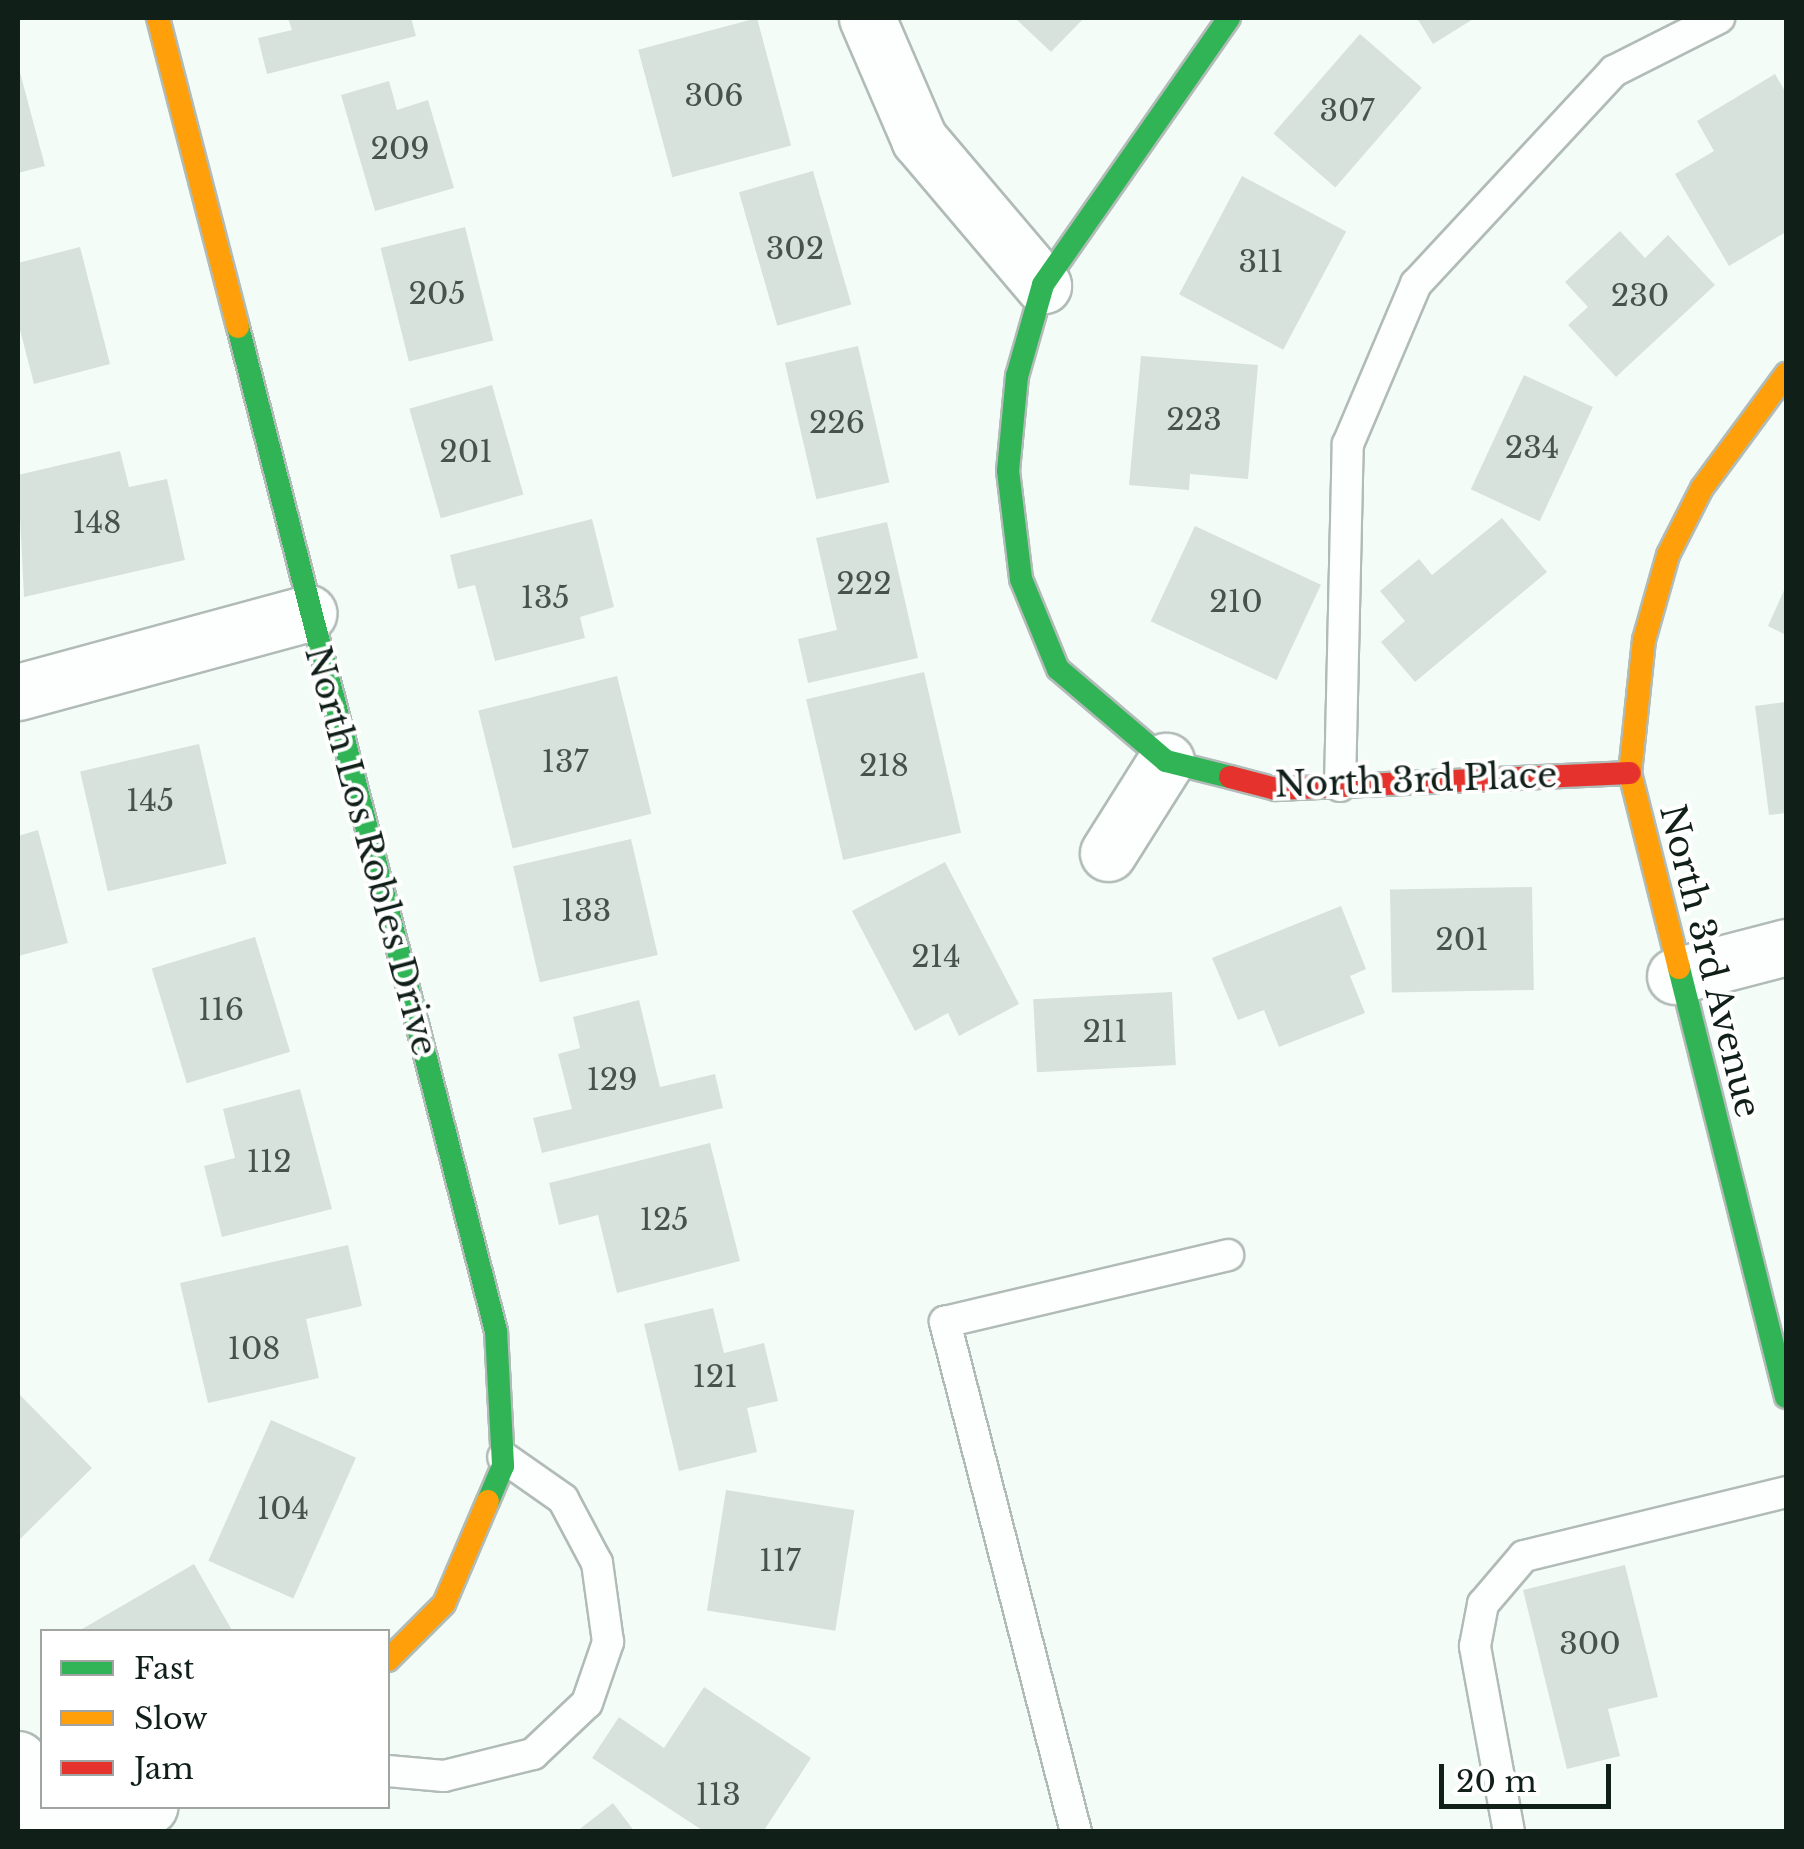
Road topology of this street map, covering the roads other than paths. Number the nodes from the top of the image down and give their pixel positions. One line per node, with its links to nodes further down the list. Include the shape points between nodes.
1 (158, 18): 7 (street, North Los Robles Drive)
2 (867, 18): 5 (street, via 919,139)
3 (1229, 18): 5 (street)
4 (1719, 18): 11 (lane, via 1614,71 1416,284 1348,444)
5 (1043, 284): 9 (street, North 3rd Place, via 1017,376 1008,471 1021,579 1058,669)
6 (1786, 374): 10 (street, North 3rd Avenue, via 1702,488 1668,555 1644,640)
7 (308, 613): 8 (street); 17 (street, North Los Robles Drive, via 496,1331)
8 (18, 692)
9 (1166, 761): 11 (street, North 3rd Place, via 1276,789); 12 (street)
10 (1630, 773): 11 (street, North 3rd Place); 14 (street, North 3rd Avenue)
11 (1340, 786)
12 (1108, 853)
13 (1786, 946): 14 (street)
14 (1675, 976): 16 (street, North 3rd Avenue)
15 (1228, 1256): 25 (lane, via 945,1322)
16 (1786, 1397)
17 (503, 1456): 19 (street, North Los Robles Drive, via 444,1604); 21 (lane, via 563,1499 597,1562 608,1642 587,1704 533,1754 444,1776)
18 (1786, 1492): 26 (lane, via 1524,1556 1483,1604 1475,1646)
19 (390, 1658)
20 (18, 1759): 23 (street)
21 (390, 1771)
22 (139, 1809): 24 (street)
23 (46, 1832)
24 (54, 1832)
25 (1076, 1832)
26 (1509, 1832)

